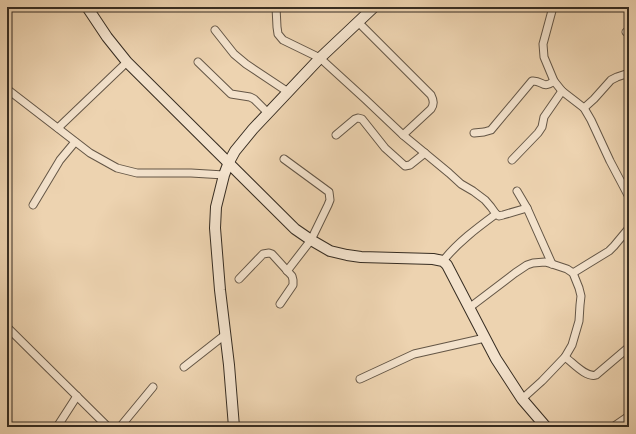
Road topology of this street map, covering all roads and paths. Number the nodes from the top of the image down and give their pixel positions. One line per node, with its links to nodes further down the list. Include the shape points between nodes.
1 (87, 7): 8 (street)
2 (276, 7): 7 (street, via 278,34 283,40)
3 (374, 7): 5 (street)
4 (553, 7): 11 (street, via 543,44 544,57)
5 (358, 22): 7 (street); 20 (street, via 431,95 433,100 434,105 431,109)
6 (215, 30): 14 (street, via 234,54)
7 (320, 58): 14 (street); 20 (street)
8 (127, 62): 17 (street); 25 (street)
9 (198, 62): 16 (street, via 231,94 254,99)
10 (629, 73): 15 (street, via 611,80)
11 (554, 81): 13 (street); 18 (street, via 549,85 532,81 491,130)
12 (7, 89): 17 (street)
13 (562, 91): 15 (street); 24 (street, via 544,118 538,133)
14 (288, 92): 16 (street)
15 (584, 108): 28 (street)
16 (268, 113): 25 (street, via 244,139)
17 (58, 128): 21 (street)
18 (474, 132)
19 (336, 135): 22 (street, via 355,119 360,118 385,148 405,166)
20 (402, 135): 22 (street)
21 (75, 142): 26 (street, via 117,168 137,173); 29 (street, via 60,160)
22 (425, 153): 31 (street, via 461,184 485,200)
23 (284, 159): 33 (street, via 329,192 330,200)
24 (512, 160)
25 (229, 162): 26 (street); 33 (street, via 295,229)
26 (224, 175): 42 (street, via 216,207 215,228)
27 (517, 191): 30 (street)
28 (629, 197)
29 (33, 205)
30 (528, 208): 31 (street, via 503,216); 35 (street)
31 (496, 214): 34 (street, via 456,246)
32 (629, 228): 37 (street, via 609,251)
33 (311, 240): 34 (street, via 330,251 347,255); 36 (street)
34 (443, 261): 40 (street)
35 (552, 264): 37 (street); 40 (street, via 540,262 527,266)
36 (287, 270): 38 (street, via 272,254 266,253); 39 (street, via 294,283)
37 (573, 273): 45 (street, via 580,296 579,321)
38 (239, 279)
39 (280, 304)
40 (469, 308): 43 (street)
41 (7, 327): 49 (street)
42 (226, 334): 46 (street); 56 (street)
43 (485, 338): 47 (street, via 414,354); 50 (street)
44 (629, 347): 45 (street, via 592,376)
45 (566, 357): 50 (street)
46 (184, 367)
47 (360, 379)
48 (153, 387): 55 (street)
49 (77, 396): 53 (street); 54 (street)
50 (522, 399): 57 (street)
51 (629, 416): 52 (street)
52 (618, 426)
53 (57, 427)
54 (108, 427)
55 (120, 427)
56 (234, 427)
57 (546, 427)

